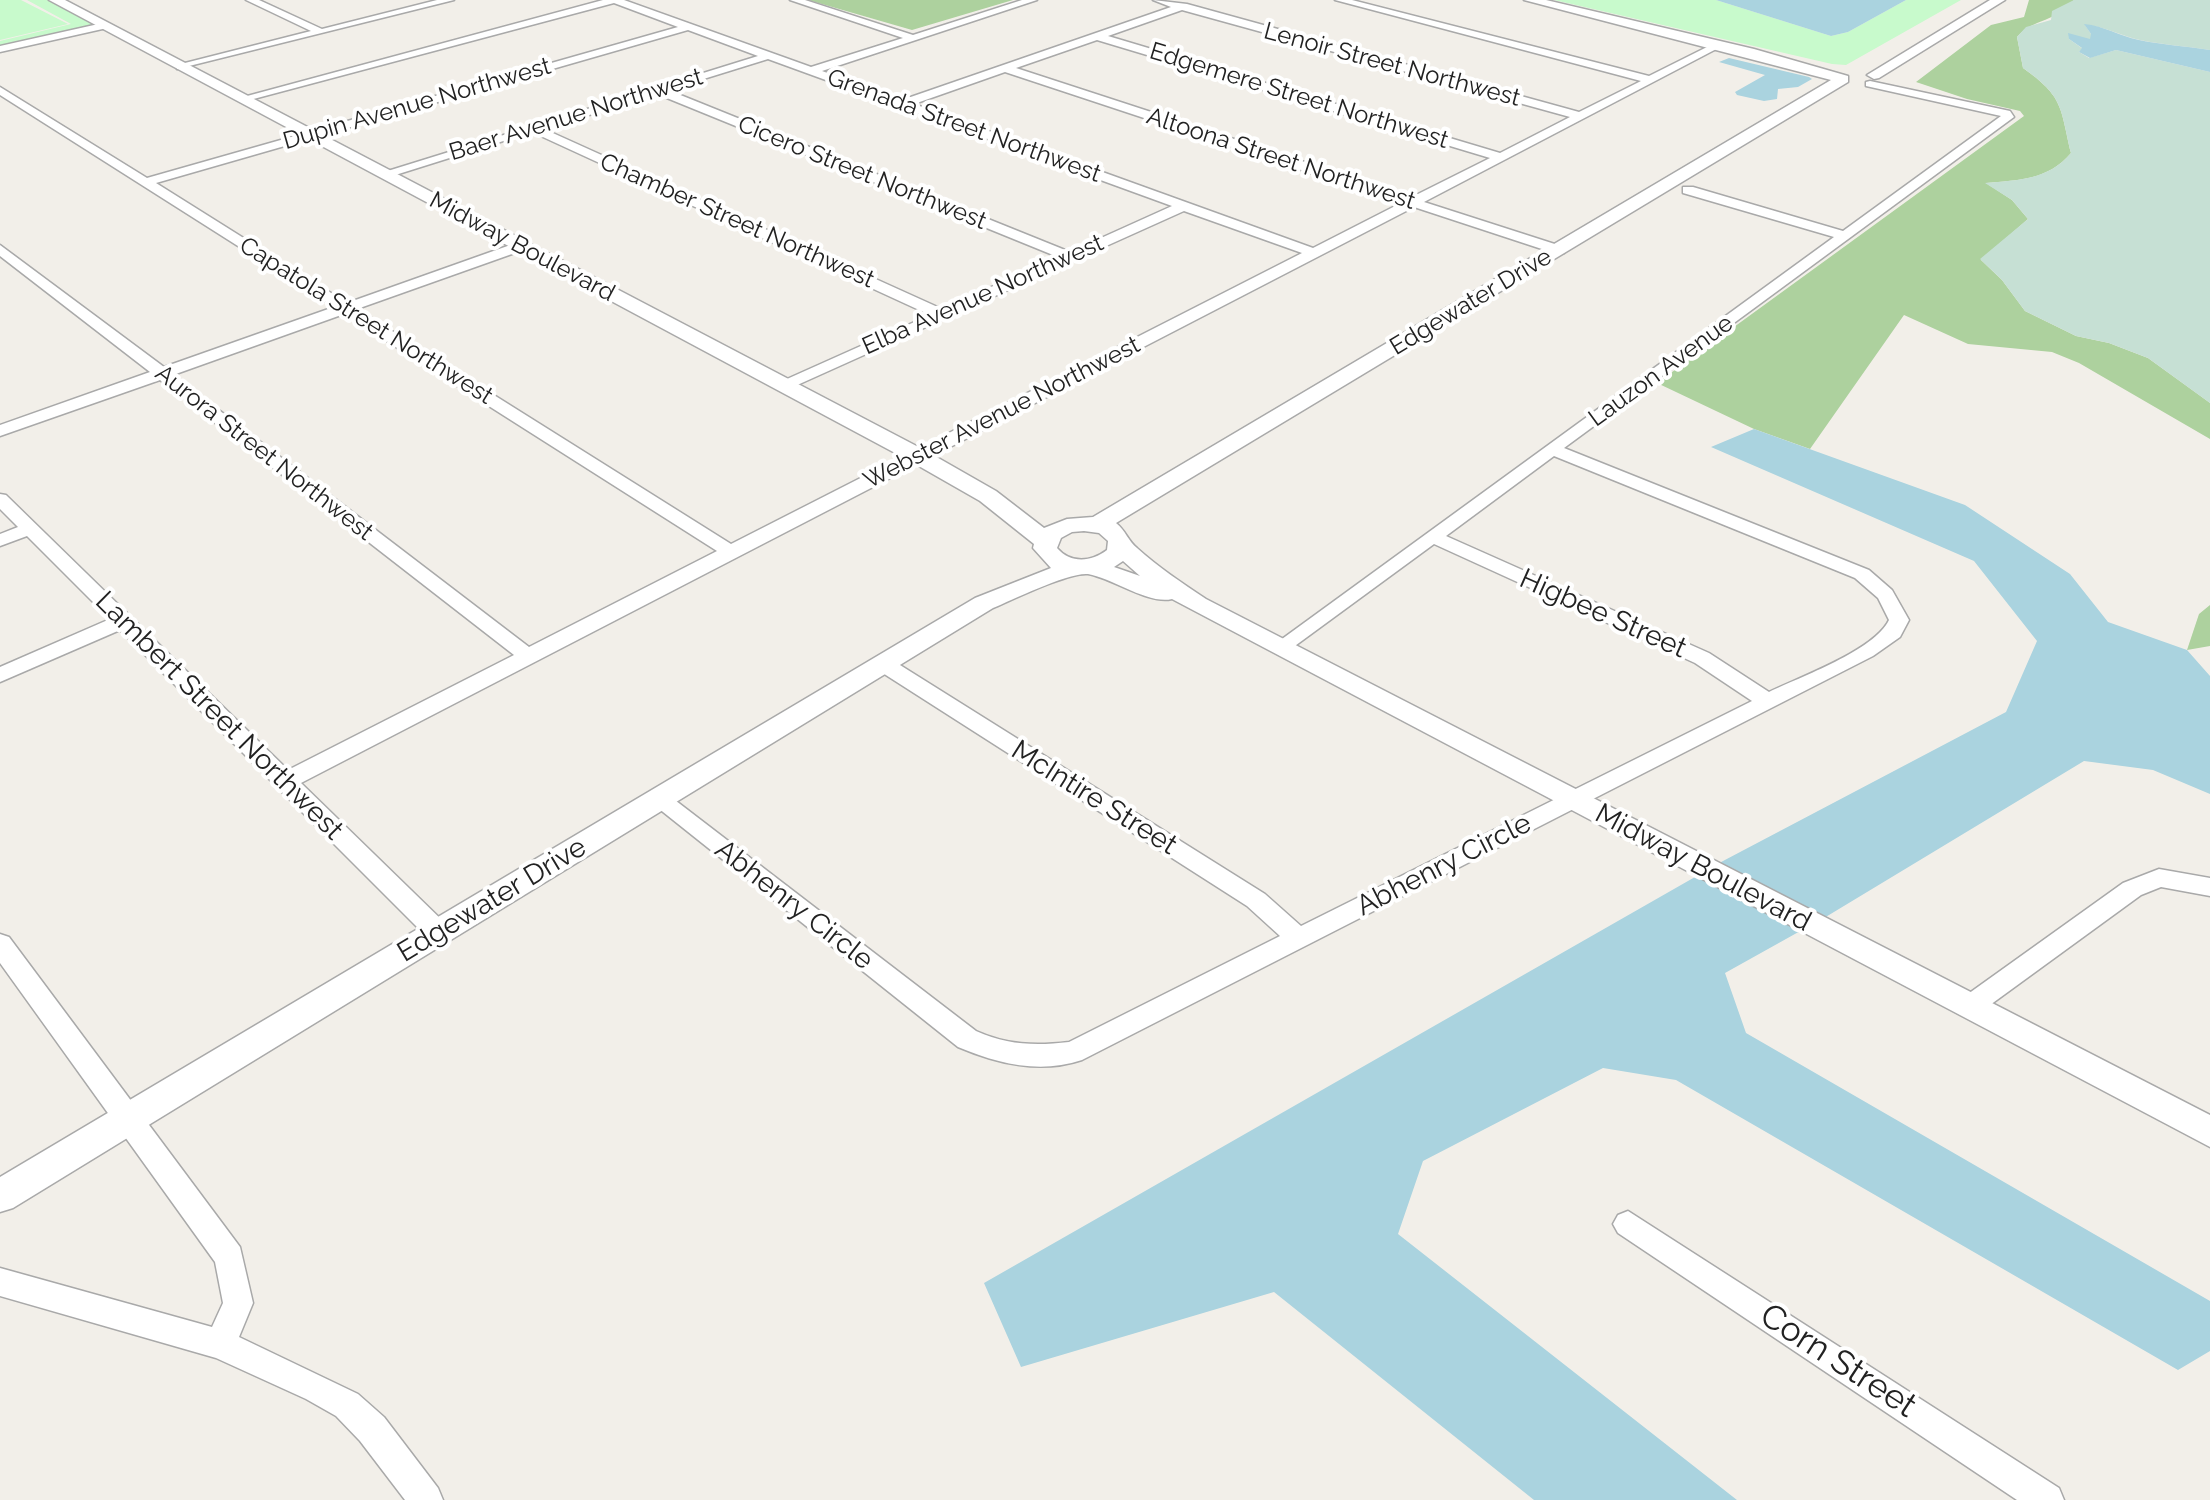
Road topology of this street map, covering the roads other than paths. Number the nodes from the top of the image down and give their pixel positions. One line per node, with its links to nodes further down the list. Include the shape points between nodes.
1 (55, 0): 14 (street, Midway Boulevard)
2 (251, 0): 16 (street)
3 (614, 0): 15 (street, Grenada Street Northwest); 29 (street)
4 (795, 0): 18 (street)
5 (1032, 0): 18 (street)
6 (1158, 0): 13 (street, Lenoir Street Northwest)
7 (1199, 0): 13 (street)
8 (1340, 0): 26 (street)
9 (1530, 0): 19 (street)
10 (1999, 0): 12 (street, Edgewater Drive)
11 (440, 1): 16 (street)
12 (1985, 3): 25 (street, Edgewater Drive)
13 (1181, 6): 17 (street); 31 (street, Lenoir Street Northwest)
14 (103, 26): 20 (street); 22 (street, Midway Boulevard)
15 (688, 27): 21 (street, Grenada Street Northwest); 33 (street, Dupin Avenue Northwest)
16 (321, 32): 22 (street)
17 (1097, 36): 23 (street); 34 (street, Edgemere Street Northwest)
18 (913, 38): 24 (street)
19 (1719, 45): 25 (street); 26 (street, Webster Avenue Northwest)
20 (0, 49)
21 (768, 56): 24 (street, Grenada Street Northwest); 27 (street, Baer Avenue Northwest)
22 (181, 67): 29 (street, Midway Boulevard)
23 (1004, 68): 30 (street); 38 (street, Altoona Street Northwest)
24 (811, 71): 30 (street, Grenada Street Northwest)
25 (1860, 77): 37 (street, Edgewater Drive); 40 (street, Lauzon Avenue, via 2008,117); 43 (street, Edgewater Drive)
26 (1651, 80): 31 (street, Webster Avenue Northwest)
27 (657, 90): 32 (street, Baer Avenue Northwest); 45 (street, Cicero Street Northwest)
28 (1, 91): 36 (street, Capatola Street Northwest)
29 (242, 99): 33 (street, Midway Boulevard)
30 (903, 104): 39 (street, Grenada Street Northwest)
31 (1580, 116): 34 (street, Webster Avenue Northwest)
32 (533, 128): 35 (street, Baer Avenue Northwest); 47 (street, Chamber Street Northwest)
33 (310, 135): 35 (street, Midway Boulevard); 36 (street, Dupin Avenue Northwest)
34 (1501, 157): 38 (street, Webster Avenue Northwest)
35 (384, 174): 41 (street, Midway Boulevard)
36 (146, 182): 46 (street, Capatola Street Northwest)
37 (1688, 190): 40 (street); 56 (street, Edgewater Drive, via 1141,519)
38 (1413, 202): 43 (street, Altoona Street Northwest); 44 (street, Webster Avenue Northwest)
39 (1183, 206): 44 (street, Grenada Street Northwest); 45 (street, Elba Avenue Northwest)
40 (1846, 236): 51 (street, Lauzon Avenue)
41 (521, 246): 46 (street); 49 (street, Midway Boulevard)
42 (0, 249): 48 (street, Aurora Street Northwest)
43 (1559, 250): 56 (street, Edgewater Drive)
44 (1314, 253): 52 (street, Webster Avenue Northwest)
45 (1068, 256): 47 (street, Elba Avenue Northwest)
46 (346, 308): 48 (street); 60 (street, Capatola Street Northwest)
47 (941, 314): 49 (street, Elba Avenue Northwest)
48 (162, 374): 50 (street); 66 (street, Aurora Street Northwest)
49 (784, 386): 52 (street, Midway Boulevard)
50 (0, 431)
51 (1553, 450): 57 (street, Lauzon Avenue); 69 (street, Abhenry Circle, via 1815,554 1882,588 1899,620 1893,633)
52 (918, 456): 53 (street, Midway Boulevard); 60 (street, Webster Avenue Northwest)
53 (988, 496): 56 (street, Midway Boulevard); 59 (street, Midway Boulevard)
54 (0, 499): 55 (street, Lambert Street Northwest)
55 (30, 529): 58 (street); 64 (street, Lambert Street Northwest)
56 (1103, 533): 59 (street, Edgewater Drive, via 1060,528); 61 (street, Edgewater Drive, via 1107,562); 63 (street, Midway Boulevard)
57 (1433, 537): 65 (street, Lauzon Avenue); 69 (street, Higbee Street, via 1702,658)
58 (0, 540)
59 (1045, 545): 61 (street, Midway Boulevard, via 1053,558); 62 (street, Edgewater Drive)
60 (731, 552): 66 (street, Webster Avenue Northwest)
61 (1083, 566): 62 (street, Edgewater Drive); 63 (street, Midway Boulevard)
62 (984, 603): 67 (street, Edgewater Drive)
63 (1197, 604): 65 (street, Midway Boulevard)
64 (123, 621): 68 (street); 70 (street, Lambert Street Northwest)
65 (1281, 647): 72 (street, Midway Boulevard)
66 (528, 656): 70 (street, Webster Avenue Northwest)
67 (885, 665): 71 (street, Edgewater Drive); 75 (street, McIntire Street, via 1256,900)
68 (0, 675)
69 (1768, 701): 72 (street, Abhenry Circle)
70 (285, 781): 74 (street, Lambert Street Northwest)
71 (659, 800): 74 (street, Edgewater Drive); 75 (street, Abhenry Circle, via 967,1039 999,1054 1036,1058 1073,1052)
72 (1574, 800): 75 (street, Abhenry Circle); 77 (street, Midway Boulevard)
73 (2210, 887): 77 (street, via 2159,878 2132,889)
74 (439, 933): 78 (street, Edgewater Drive)
75 (1299, 938)
76 (0, 944): 78 (street)
77 (1970, 1006): 79 (street, Midway Boulevard)
78 (127, 1120): 80 (street, Edgewater Drive); 83 (street, via 229,1257 238,1303)
79 (2210, 1132)
80 (0, 1196)
81 (1628, 1224): 85 (street, Corn Street)
82 (0, 1282): 83 (street)
83 (220, 1344): 84 (street, via 347,1405)
84 (426, 1500)
85 (2047, 1500)

